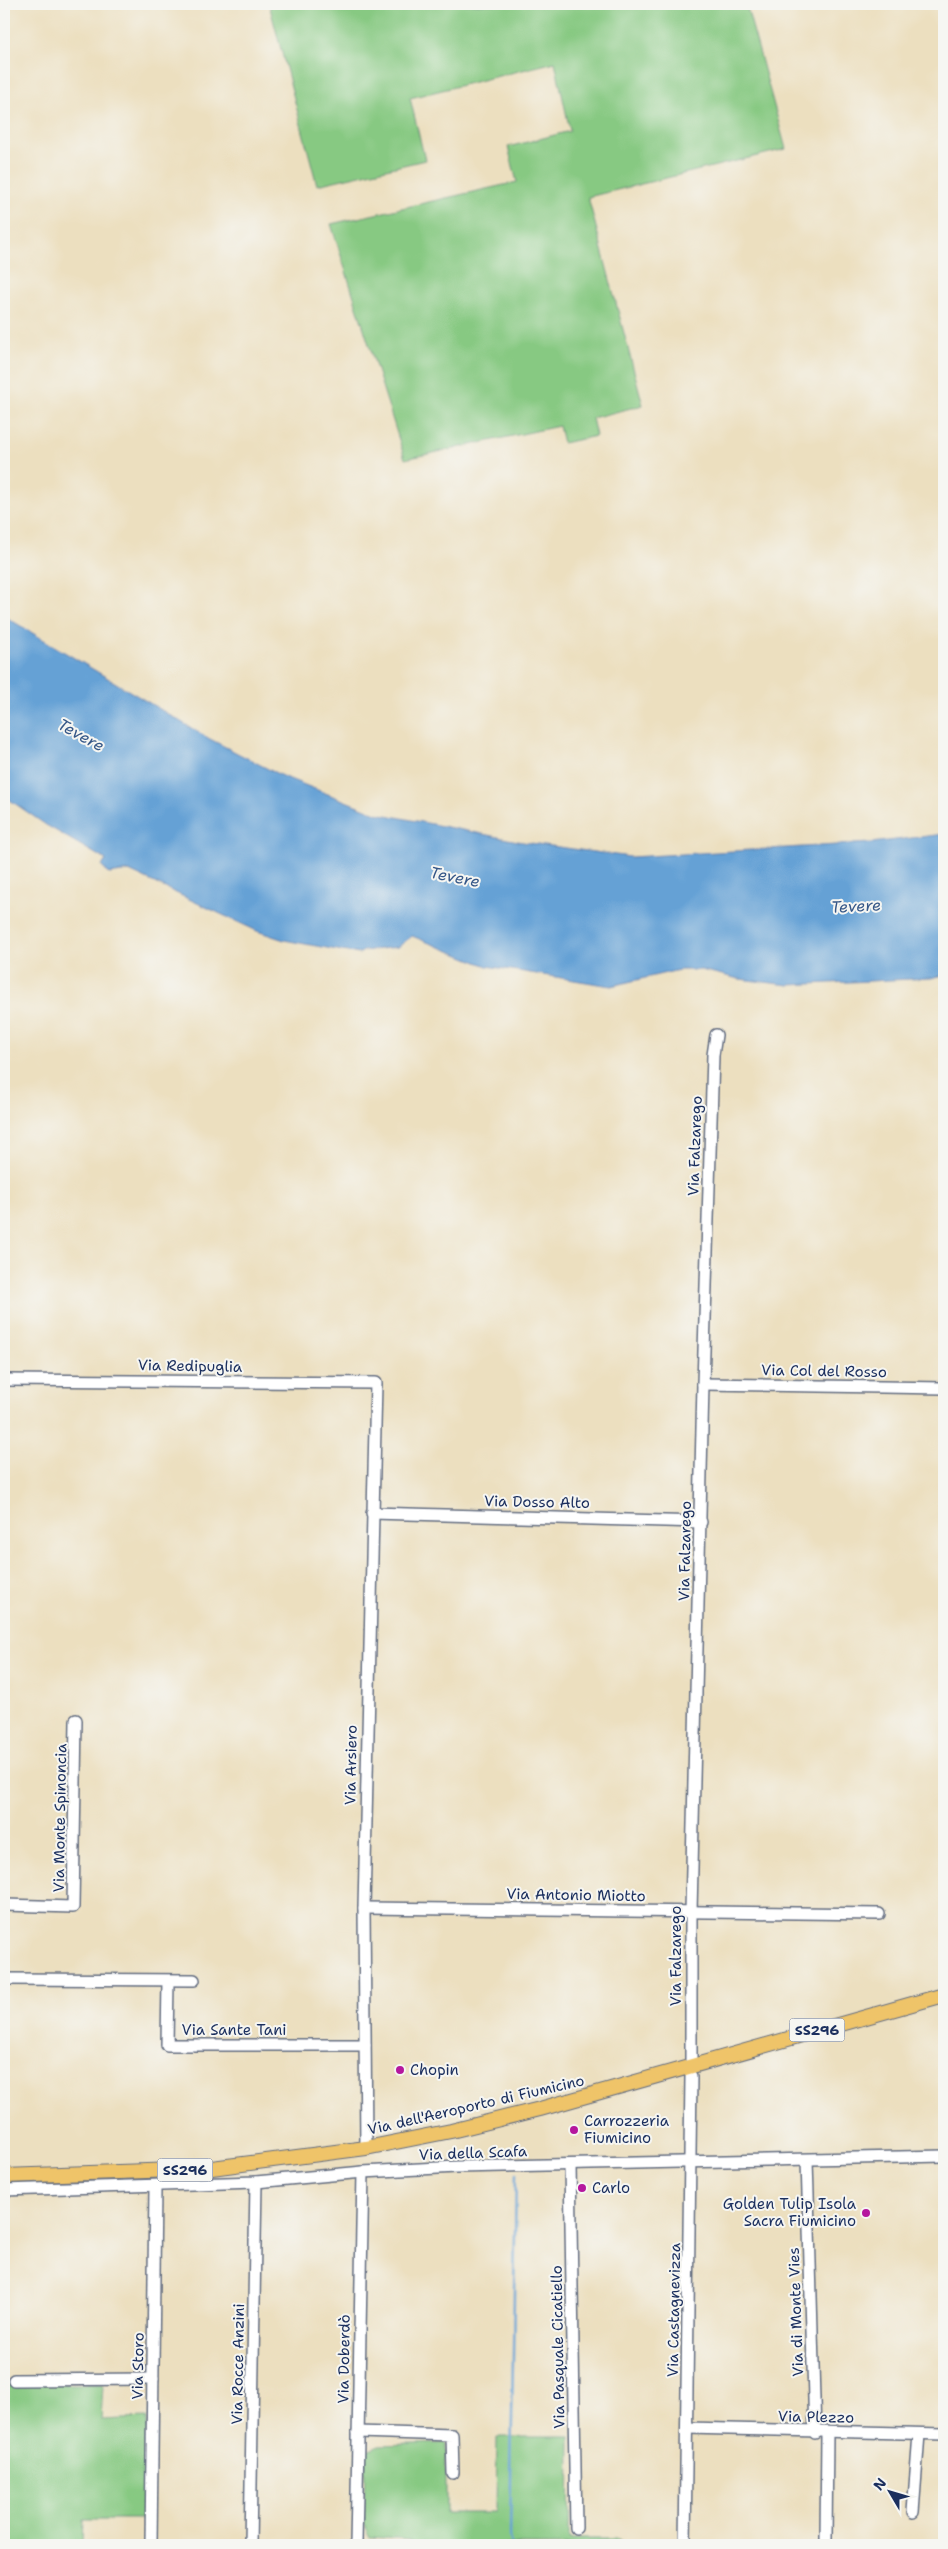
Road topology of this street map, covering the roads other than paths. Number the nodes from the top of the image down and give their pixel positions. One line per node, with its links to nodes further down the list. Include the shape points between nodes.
1 (716, 1035): 4 (street, Via Falzarego)
2 (4, 1380): 3 (street, Via Redipuglia)
3 (376, 1383): 6 (street, Via Arsiero)
4 (703, 1384): 5 (street, Via Col del Rosso); 7 (street, Via Falzarego)
5 (944, 1388)
6 (372, 1513): 7 (street, Via Dosso Alto); 10 (street, Via Arsiero)
7 (701, 1522): 11 (street, Via Falzarego)
8 (76, 1720): 9 (street, Via Monte Spinoncia, via 73,1907)
9 (4, 1905)
10 (364, 1908): 11 (street, Via Antonio Miotto); 17 (street, Via Arsiero)
11 (692, 1912): 12 (street, Via Antonio Miotto); 18 (street, Via Falzarego)
12 (879, 1914)
13 (4, 1979): 15 (street)
14 (194, 1980): 15 (street)
15 (168, 1981): 17 (street, Via Sante Tani, via 167,2045)
16 (944, 1995): 18 (main road, Via dell'Aeroporto di Fiumicino / SS296)
17 (365, 2045): 19 (street, Via Arsiero)
18 (691, 2072): 19 (main road, Via dell'Aeroporto di Fiumicino / SS296, via 451,2131); 22 (street, Via Castagnevizza)
19 (366, 2148): 25 (main road, Via dell'Aeroporto di Fiumicino / SS296, via 204,2169)
20 (944, 2156): 21 (street, Via della Scafa)
21 (807, 2160): 22 (street, Via della Scafa); 33 (street, Via di Monte Vies)
22 (692, 2161): 23 (street, Via della Scafa); 31 (street, Via Castagnevizza)
23 (570, 2165): 24 (street, Via della Scafa); 38 (street, Via Pasquale Cicatiello)
24 (363, 2172): 26 (street, Via della Scafa); 32 (street, Via Doberdò)
25 (4, 2176)
26 (256, 2182): 27 (street, Via della Scafa); 41 (street, Via Rocce Anzini)
27 (155, 2187): 28 (street, Via della Scafa); 29 (street, Via Storo)
28 (4, 2190)
29 (153, 2379): 30 (street); 40 (street, Via Storo)
30 (14, 2380)
31 (687, 2428): 33 (street, Via Plezzo); 43 (street, Via Castagnevizza)
32 (358, 2432): 36 (street, via 452,2435); 42 (street, Via Doberdò)
33 (821, 2433): 34 (street, Via Plezzo); 39 (street, Via di Monte Vies)
34 (919, 2434): 35 (street, Via Plezzo); 37 (street)
35 (944, 2434)
36 (453, 2473)
37 (913, 2512)
38 (576, 2528)
39 (826, 2539)
40 (152, 2545)
41 (250, 2545)
42 (356, 2545)
43 (686, 2545)

